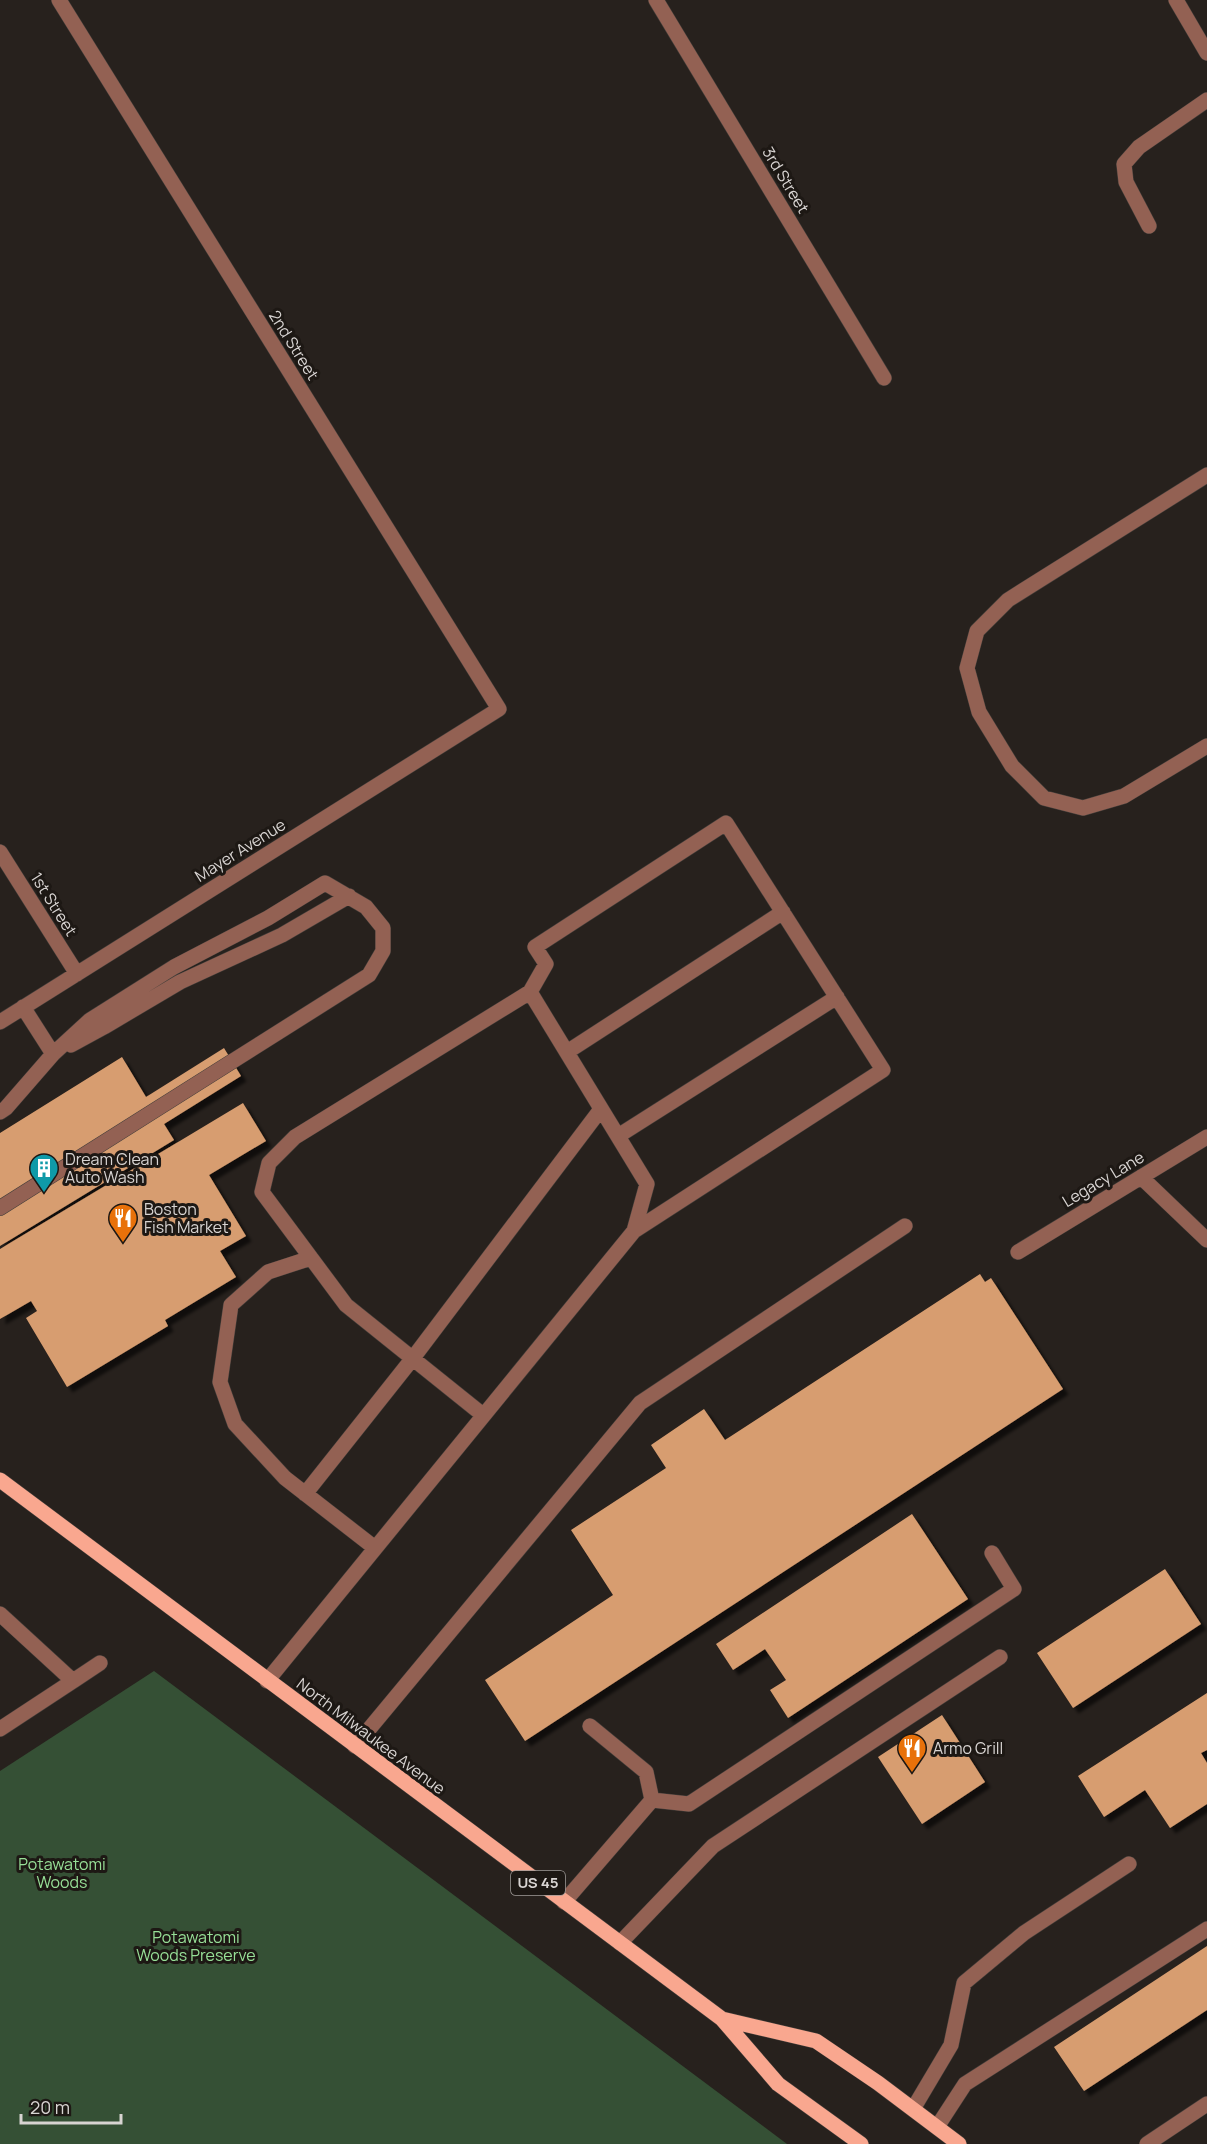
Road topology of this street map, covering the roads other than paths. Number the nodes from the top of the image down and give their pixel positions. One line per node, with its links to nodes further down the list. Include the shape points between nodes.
1 (59, 0): 9 (street, 2nd Street)
2 (656, 0): 7 (street, 3rd Street)
3 (1176, 0): 4 (street)
4 (1207, 53)
5 (1207, 100): 6 (street, via 1139,147 1124,164 1126,182)
6 (1149, 226)
7 (884, 378)
8 (1207, 475): 10 (street, via 1008,600 977,631 967,668 979,712 1012,766 1044,798 1083,808 1124,796)
9 (499, 709): 14 (street, Mayer Avenue)
10 (1207, 746)
11 (0, 852): 14 (street, 1st Street)
12 (349, 896): 20 (street, via 282,935 180,982); 20 (street, via 325,883 165,972 90,1020); 26 (street, via 366,907 383,928 383,951 369,975)
13 (783, 912): 15 (street, via 726,823 535,947 546,964); 16 (street); 19 (street)
14 (77, 974): 17 (street, Mayer Avenue)
15 (530, 992): 19 (street); 31 (street, via 295,1137 269,1163 262,1192)
16 (837, 997): 23 (street); 28 (street, via 883,1070)
17 (23, 1007): 18 (street, Mayer Avenue); 20 (street)
18 (0, 1022)
19 (567, 1052): 21 (street)
20 (53, 1054): 22 (street)
21 (601, 1108): 23 (street); 32 (street)
22 (0, 1112)
23 (618, 1136): 28 (street, via 647,1184)
24 (1207, 1137): 25 (street, Legacy Lane)
25 (1141, 1177): 29 (street); 30 (street, Legacy Lane)
26 (0, 1208)
27 (905, 1226): 45 (street, via 640,1403)
28 (634, 1231): 33 (street)
29 (1207, 1240)
30 (1018, 1252)
31 (311, 1258): 32 (street, via 346,1305); 35 (street, via 268,1272 231,1305 220,1382 235,1424)
32 (413, 1358): 33 (street); 35 (street)
33 (483, 1415): 36 (street)
34 (0, 1480): 42 (main road, North Milwaukee Avenue / US 45)
35 (305, 1494): 36 (street)
36 (375, 1548): 42 (street)
37 (992, 1553): 46 (street, via 1014,1589 689,1804)
38 (0, 1614): 41 (street)
39 (999, 1657): 50 (street, via 713,1846)
40 (100, 1663): 41 (street)
41 (73, 1681): 44 (street)
42 (267, 1681): 45 (main road, North Milwaukee Avenue / US 45)
43 (590, 1726): 46 (street, via 645,1772)
44 (0, 1729)
45 (355, 1746): 48 (main road, North Milwaukee Avenue / US 45)
46 (652, 1800): 48 (street)
47 (1129, 1864): 53 (street, via 1024,1933 964,1983 951,2045)
48 (564, 1902): 50 (main road, North Milwaukee Avenue / US 45)
49 (1207, 1929): 54 (street, via 965,2084)
50 (620, 1943): 51 (main road, North Milwaukee Avenue / US 45)
51 (722, 2019): 53 (main road, North Milwaukee Avenue / US 45, via 816,2041); 55 (main road, North Milwaukee Avenue / US 45, via 778,2084)
52 (1207, 2104): 57 (street)
53 (913, 2109): 54 (main road, North Milwaukee Avenue / US 45)
54 (937, 2127): 56 (main road, North Milwaukee Avenue / US 45)
55 (861, 2144)
56 (959, 2144)
57 (1147, 2144)

